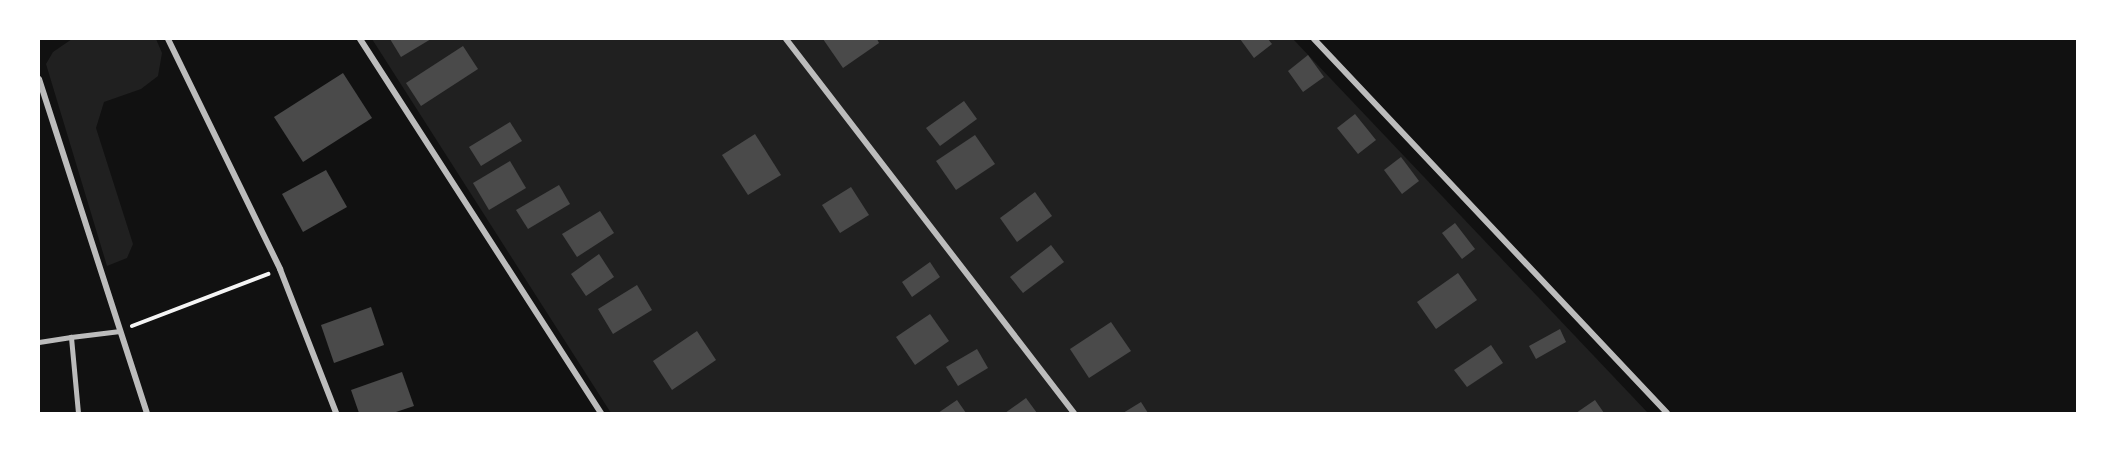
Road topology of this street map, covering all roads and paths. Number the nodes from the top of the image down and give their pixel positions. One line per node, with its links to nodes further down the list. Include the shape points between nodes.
1 (360, 39): 13 (street)
2 (786, 39): 14 (street)
3 (1314, 39): 15 (street)
4 (171, 40): 6 (street)
5 (39, 79): 7 (street)
6 (280, 269): 7 (path); 12 (street)
7 (120, 331): 8 (lane); 11 (street)
8 (71, 337): 9 (lane); 10 (lane)
9 (39, 342)
10 (78, 413)
11 (147, 413)
12 (336, 413)
13 (601, 413)
14 (1074, 413)
15 (1667, 413)

